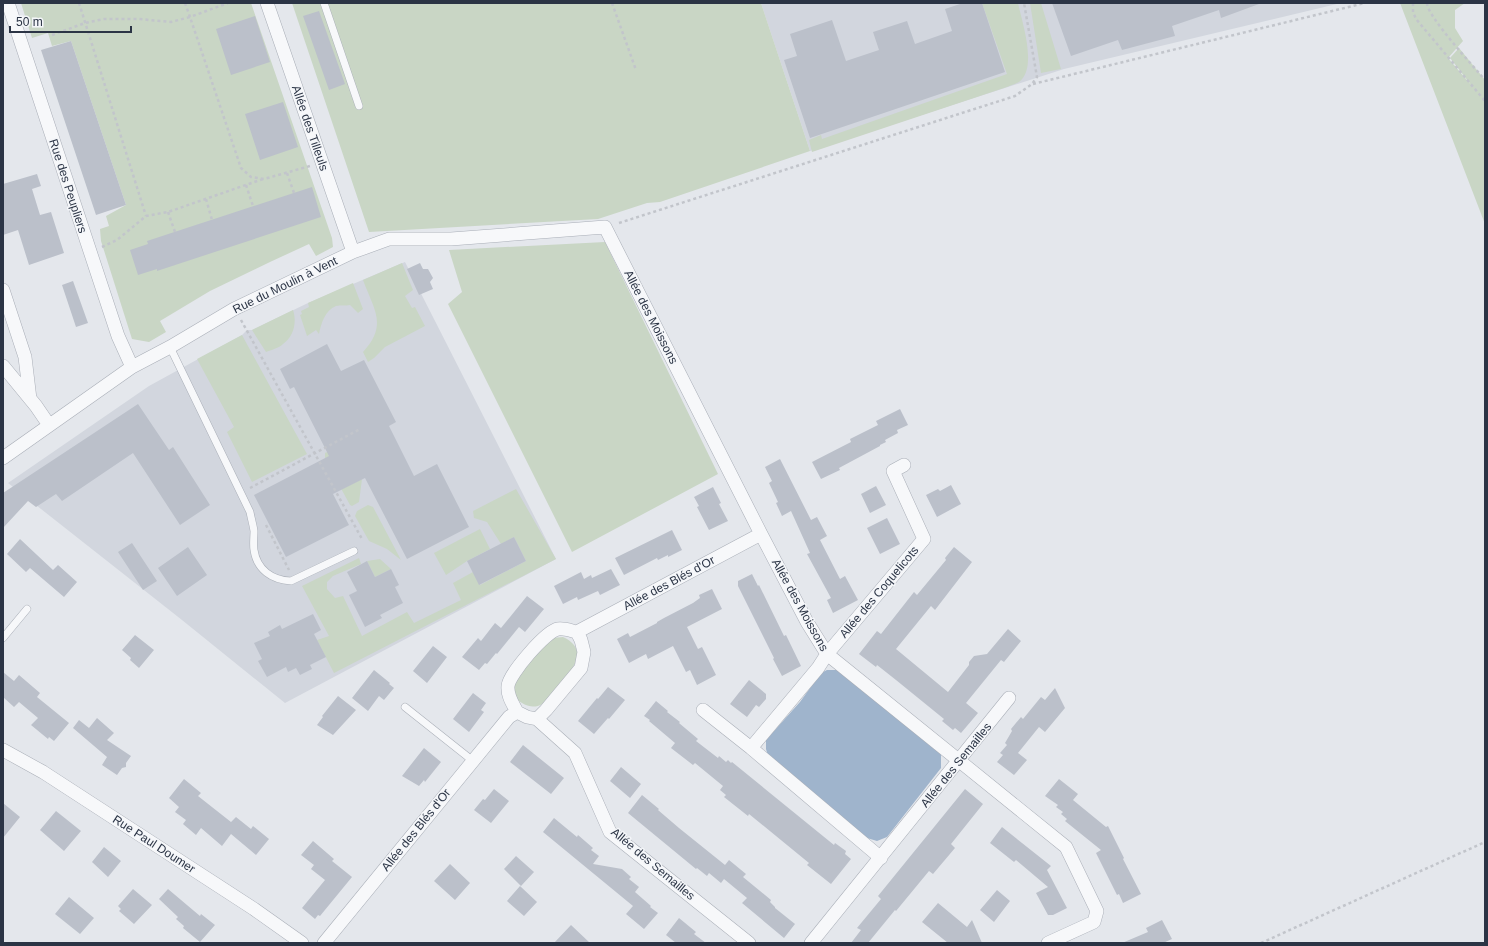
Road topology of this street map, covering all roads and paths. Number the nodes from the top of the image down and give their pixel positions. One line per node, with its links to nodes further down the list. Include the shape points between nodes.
1 (8, 3): 38 (street, Rue des Peupliers, via 118,336)
2 (79, 3): 13 (path)
3 (185, 3): 12 (path)
4 (228, 3): 12 (path)
5 (268, 3): 33 (street, Allée des Tilleuls)
6 (324, 3): 19 (lane)
7 (612, 3): 15 (path)
8 (1024, 3): 17 (path, via 1037,77)
9 (1365, 3): 17 (path)
10 (1413, 3): 18 (path, via 1416,19)
11 (1428, 3): 16 (path, via 1427,7 1435,21)
12 (190, 17): 13 (path, via 172,22 104,19); 22 (path, via 242,168 251,177)
13 (86, 23): 14 (path); 28 (path)
14 (52, 35)
15 (636, 70)
16 (1485, 80)
17 (1032, 84): 30 (path, via 1015,96)
18 (1485, 101)
19 (359, 106)
20 (311, 165): 21 (path)
21 (287, 173): 22 (path); 24 (path)
22 (264, 179): 23 (path)
23 (246, 185): 25 (path); 26 (path)
24 (294, 193)
25 (206, 199): 27 (path); 29 (path)
26 (253, 206)
27 (168, 212): 28 (path); 31 (path)
28 (146, 216): 32 (path, via 117,240)
29 (212, 220)
30 (605, 228): 33 (street, Rue du Moulin à Vent, via 451,239 389,239); 47 (street, Allée des Moissons)
31 (174, 232)
32 (99, 248)
33 (353, 252): 36 (street, Rue du Moulin à Vent, via 234,309)
34 (3, 290): 39 (street, via 25,357)
35 (247, 330): 42 (path)
36 (170, 347): 38 (street, Rue du Moulin à Vent); 50 (lane, via 250,512 254,530 254,550 259,567 281,581)
37 (3, 366): 39 (street)
38 (132, 368): 40 (street, Rue du Moulin à Vent)
39 (30, 399): 40 (street)
40 (49, 425): 43 (street, Rue du Moulin à Vent)
41 (360, 429): 42 (path)
42 (315, 454): 45 (path); 48 (path)
43 (3, 458)
44 (904, 465): 54 (street, Allée des Coquelicots, via 893,471 924,539)
45 (247, 489)
46 (265, 524): 50 (path)
47 (761, 534): 52 (street, Allée des Blés d'Or); 54 (street, Allée des Moissons, via 807,622)
48 (362, 539)
49 (354, 551): 50 (lane)
50 (294, 580)
51 (27, 609): 53 (lane)
52 (577, 632): 58 (street, via 558,629 547,634 515,670 508,686); 59 (street, via 584,652 581,668)
53 (3, 638)
54 (827, 654): 60 (street, Allée des Coquelicots); 63 (street, Allée des Moissons)
55 (1009, 698): 63 (street, Allée des Semailles)
56 (405, 707): 62 (lane)
57 (703, 710): 60 (street)
58 (513, 715): 59 (street, Allée des Semailles); 62 (street, Allée des Blés d'Or)
59 (537, 719): 68 (street, Allée des Semailles, via 575,753 610,832)
60 (752, 748): 65 (street)
61 (3, 750): 66 (street, Rue Paul Doumer, via 43,772)
62 (473, 761): 67 (street, Allée des Blés d'Or)
63 (959, 761): 65 (street, Allée des Semailles); 70 (street, Allée des Moissons, via 1066,847 1070,854 1097,911 1094,922)
64 (1485, 842): 71 (path)
65 (881, 858): 69 (street, Allée des Semailles)
66 (302, 943)
67 (324, 943)
68 (749, 943)
69 (811, 943)
70 (1048, 943)
71 (1261, 943)

